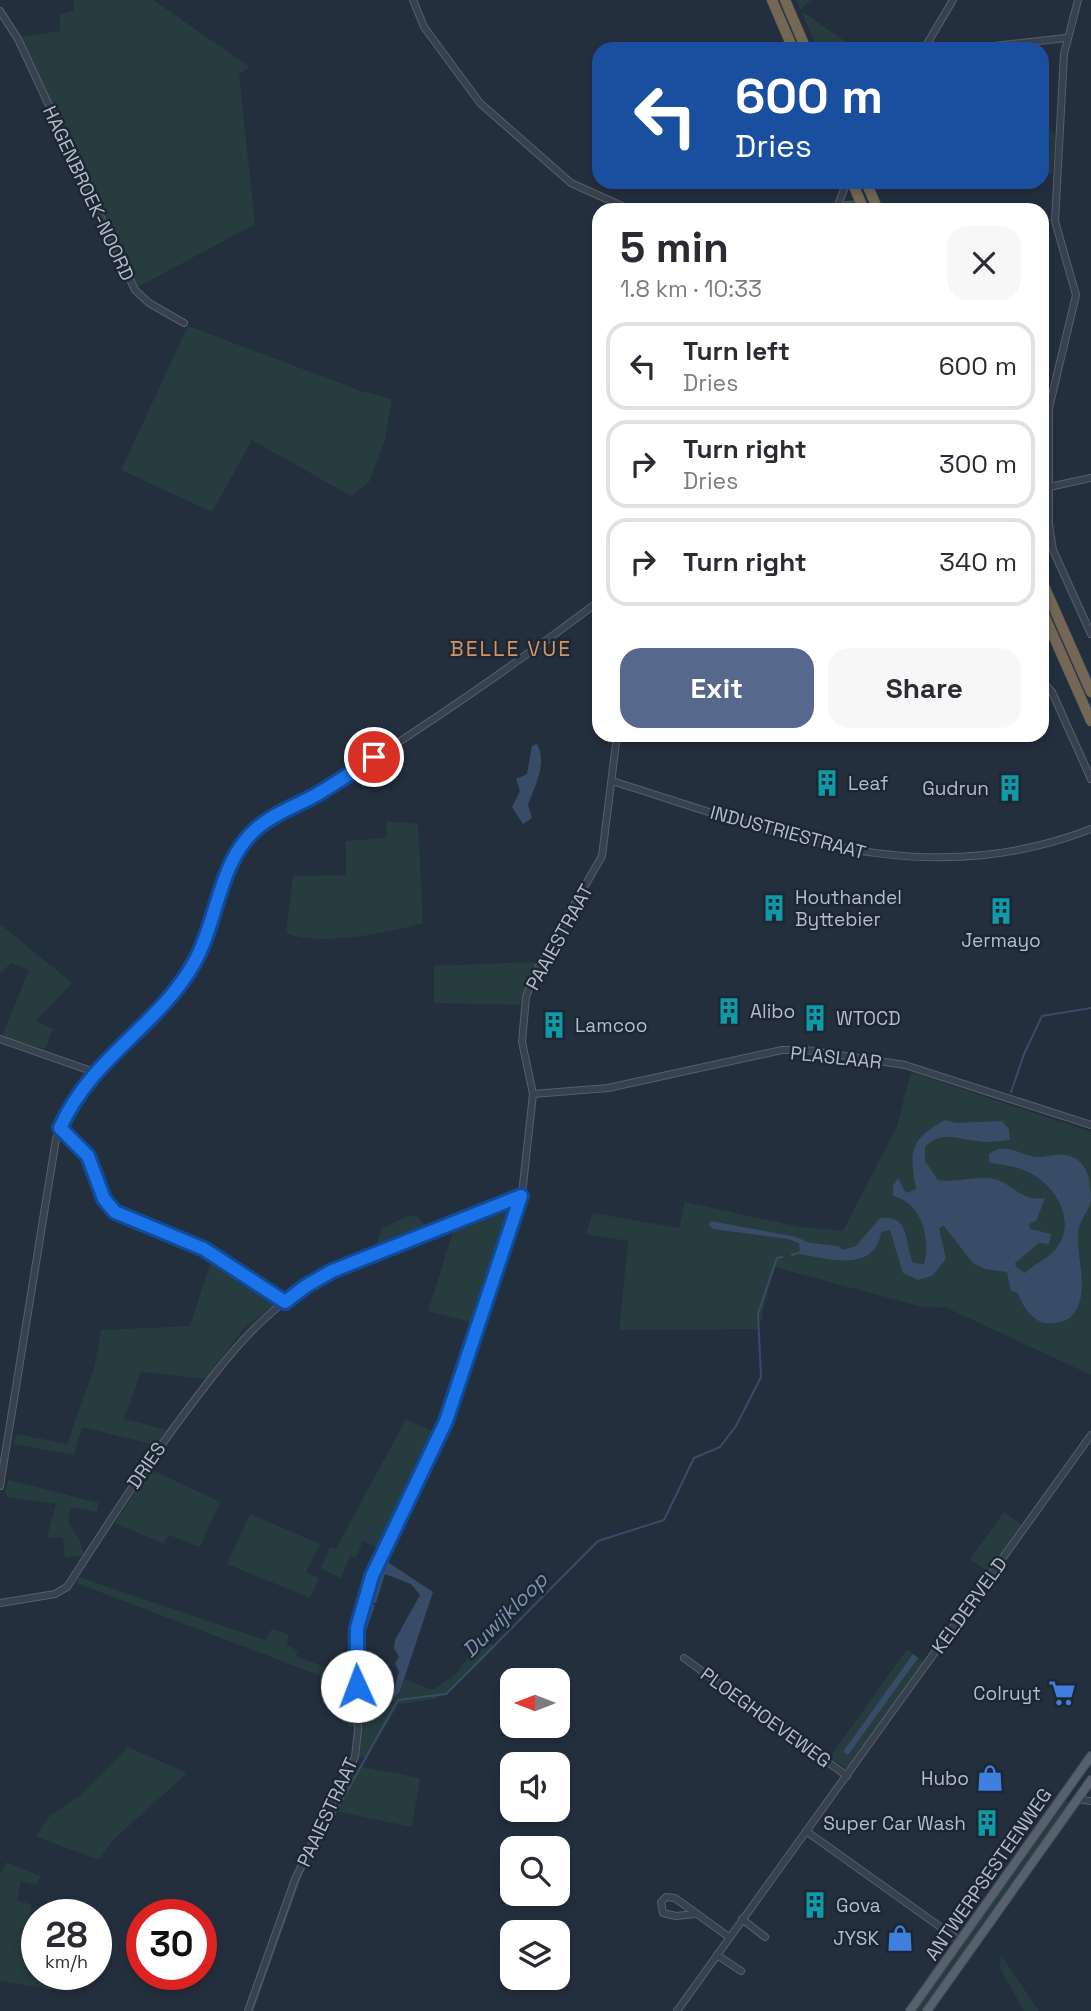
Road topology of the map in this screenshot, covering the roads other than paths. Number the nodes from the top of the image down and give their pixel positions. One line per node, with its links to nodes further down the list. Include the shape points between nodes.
1 (772, 0): 8 (highway)
2 (785, 0): 9 (highway)
3 (953, 0): 10 (street)
4 (1078, 0): 7 (street)
5 (417, 1): 12 (street, via 424,27 480,103 571,183)
6 (0, 11): 13 (street, HAGENBROEK-NOORD, via 19,41 135,289 149,303)
7 (1066, 38): 11 (street); 15 (street, via 1055,221 1076,295 1049,408)
8 (790, 42)
9 (803, 42)
10 (929, 42)
11 (1030, 42)
12 (615, 203)
13 (184, 323)
14 (1091, 478): 15 (street)
15 (1049, 487): 19 (street, via 1053,550)
16 (1049, 597): 21 (highway)
17 (592, 606): 28 (street, via 354,771 257,828 231,864 193,965 171,995)
18 (1049, 626): 22 (highway)
19 (1090, 632)
20 (1049, 689): 24 (street)
21 (1091, 692)
22 (1091, 720)
23 (616, 742): 25 (street, PAAIESTRAAT)
24 (1091, 779)
25 (612, 781): 26 (street, INDUSTRIESTRAAT, via 818,844 882,856 930,860 983,856 1039,846); 29 (street, PAAIESTRAAT, via 602,856 536,971 526,997 522,1042)
26 (1091, 829)
27 (0, 1040): 28 (street)
28 (93, 1073): 31 (street)
29 (533, 1094): 30 (street, PLASLAAR, via 608,1088 806,1049 921,1069); 32 (street, PAAIESTRAAT)
30 (1091, 1125)
31 (60, 1128): 33 (street, via 88,1156 104,1199 115,1212 204,1249); 35 (street, via 52,1153)
32 (521, 1196): 33 (street, DRIES, via 332,1271); 51 (street, PAAIESTRAAT, via 446,1421 378,1563 359,1618 355,1640 358,1730 351,1768 300,1867)
33 (285, 1302): 36 (street, DRIES, via 248,1331 162,1441 67,1587 55,1594)
34 (1091, 1435): 39 (street, KELDERVELD)
35 (0, 1486)
36 (0, 1603)
37 (684, 1658): 39 (street, PLOEGHOEVEWEG)
38 (1091, 1756): 48 (main road, ANTWERPSESTEENWEG)
39 (847, 1776): 43 (street, KELDERVELD)
40 (1088, 1782): 41 (main road, ANTWERPSESTEENWEG); 42 (street)
41 (1074, 1800): 42 (street); 54 (main road, ANTWERPSESTEENWEG)
42 (1089, 1800)
43 (806, 1831): 45 (street, KELDERVELD); 48 (street)
44 (695, 1914): 44 (street, via 675,1898 661,1902 668,1916); 46 (street)
45 (742, 1919): 46 (street, KELDERVELD); 47 (street)
46 (729, 1937): 49 (street, KELDERVELD)
47 (765, 1937)
48 (960, 1941): 53 (main road, ANTWERPSESTEENWEG)
49 (717, 1955): 50 (street); 52 (street, KELDERVELD)
50 (741, 1971)
51 (248, 2011)
52 (677, 2011)
53 (910, 2011)
54 (927, 2011)

